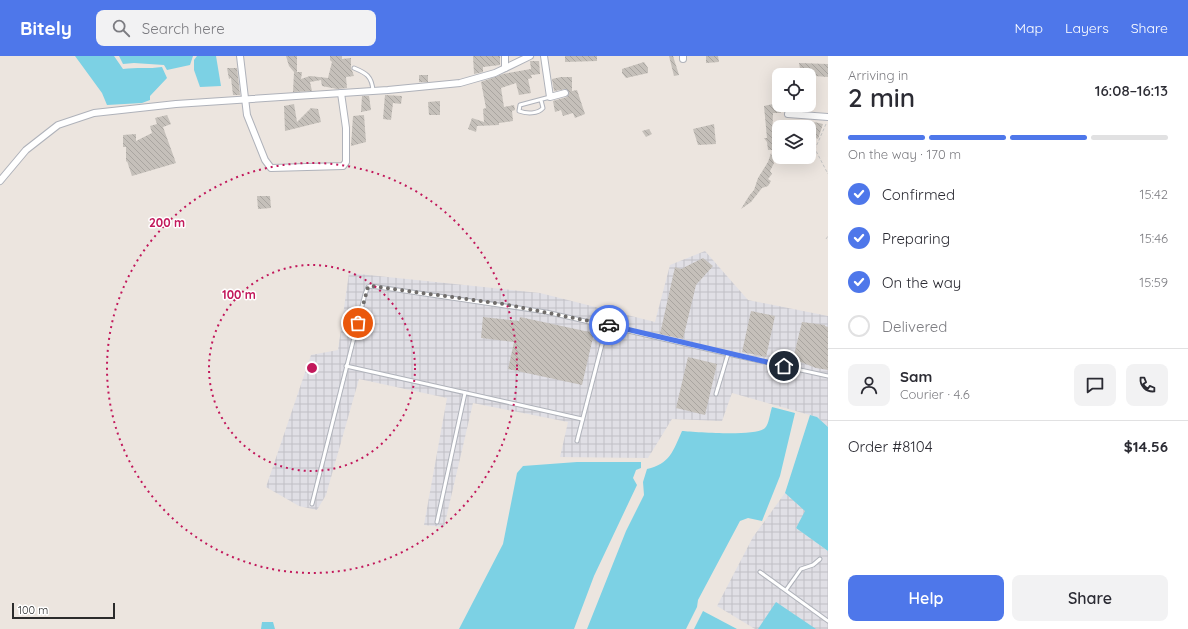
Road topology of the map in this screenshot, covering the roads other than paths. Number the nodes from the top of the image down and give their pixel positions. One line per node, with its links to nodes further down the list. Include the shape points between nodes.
1 (240, 56): 11 (street)
2 (505, 56): 6 (street)
3 (530, 56): 6 (street)
4 (544, 56): 10 (street)
5 (354, 68): 7 (lane, via 370,76)
6 (505, 68): 7 (street, via 460,83)
7 (373, 91): 8 (street)
8 (341, 93): 11 (street); 11 (street, via 346,162 340,167 271,168 265,160 247,115)
9 (565, 93): 10 (street)
10 (550, 97): 12 (lane)
11 (245, 100): 15 (street, via 168,105 76,117 58,125 40,138 26,150)
12 (541, 100): 12 (lane, via 543,108 539,111 519,111 520,105)
13 (788, 114): 14 (street)
14 (828, 117)
15 (0, 181)
16 (607, 325): 17 (lane); 18 (lane, via 503,304 371,286 365,294); 22 (lane)
17 (728, 354): 19 (lane); 21 (lane)
18 (346, 366): 20 (lane); 24 (lane)
19 (828, 376)
20 (465, 393): 22 (lane); 25 (lane)
21 (716, 394)
22 (582, 419): 23 (lane)
23 (577, 441)
24 (312, 504)
25 (437, 522)
26 (820, 559): 28 (lane, via 801,569)
27 (760, 572): 28 (lane)
28 (786, 590): 29 (lane)
29 (828, 621)

